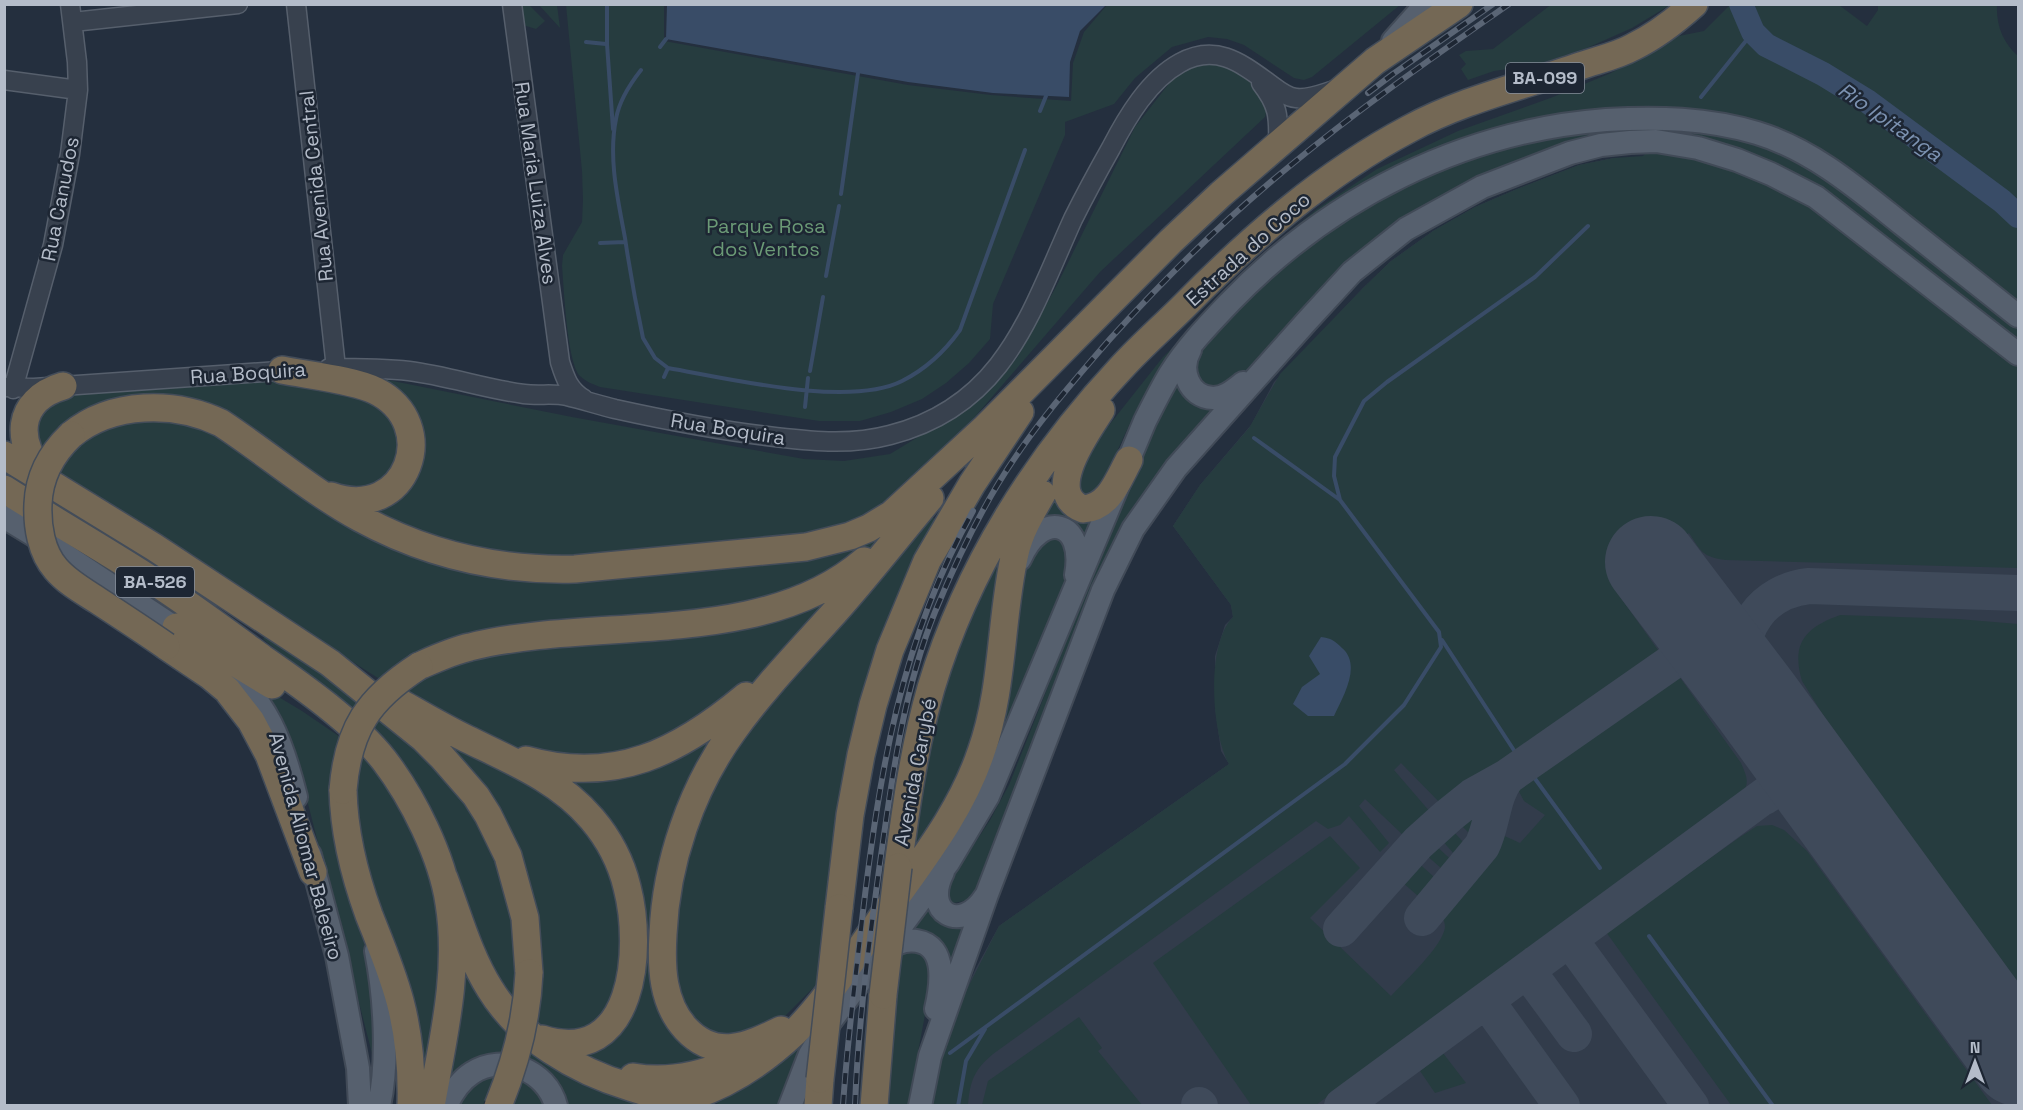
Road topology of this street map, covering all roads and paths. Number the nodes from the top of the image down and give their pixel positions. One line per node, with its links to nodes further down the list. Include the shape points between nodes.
1 (238, 4): 7 (street)
2 (296, 4): 20 (street, Rua Avenida Central)
3 (512, 4): 19 (street, Rua Maria Luiza Alves)
4 (1426, 4): 8 (main road)
5 (1459, 4): 8 (highway)
6 (1694, 4): 15 (highway, Estrada do Coco / BA-099, via 1668,27 1630,49 1444,113 1389,140 1277,218)
7 (71, 13): 12 (street, Rua Canudos)
8 (1375, 61): 11 (highway)
9 (1253, 72): 11 (street, Rua Boquira, via 1295,98); 13 (street, Rua Boquira, via 1275,103); 26 (street, Rua Boquira, via 1233,59 1204,56 1181,62 1158,81 1120,129 1014,345 980,386 928,421 890,435 835,442 733,432)
10 (4, 80): 12 (street)
11 (1346, 87): 13 (highway)
12 (78, 90): 24 (street, Rua Canudos, via 53,245)
13 (1278, 143): 16 (highway, via 1171,241)
14 (2019, 316): 17 (main road, via 1838,173 1786,145 1757,133 1716,124 1642,118 1554,126 1517,134 1397,177 1343,207 1286,249)
15 (1161, 329): 27 (highway, Avenida Carybé); 30 (highway, via 1124,375 1088,431 1065,479 1071,501 1083,509 1097,507 1110,495)
16 (1082, 333): 28 (highway); 63 (highway, bridge, via 999,442 927,561 890,650 861,754 850,815)
17 (1197, 338): 21 (main road, via 1185,361 1185,374 1192,389 1204,396 1228,394); 30 (main road, via 1171,372)
18 (2019, 354): 21 (main road, via 1816,197 1737,160 1698,147 1656,141 1601,145 1570,153 1443,206 1406,229 1352,272)
19 (560, 362): 25 (street, Rua Maria Luiza Alves, via 554,388); 26 (street, Rua Maria Luiza Alves, via 573,391)
20 (336, 368): 22 (street, Rua Boquira); 25 (street, Rua Boquira, via 408,371)
21 (1265, 368): 46 (main road, via 1176,468 1133,529 1103,590)
22 (282, 370): 23 (street, Rua Boquira); 33 (highway, via 376,391 399,410 409,431 408,465 398,482 382,495 350,501)
23 (63, 386): 24 (street, Rua Boquira); 31 (highway, via 38,398 29,410 24,429 31,458)
24 (9, 388)
25 (538, 395): 26 (street, Rua Boquira, via 562,395)
26 (591, 403)
27 (1087, 407): 36 (highway, via 1020,537); 64 (highway, Avenida Carybé, bridge, via 1020,496 981,566 935,677 912,770 898,867)
28 (984, 429): 33 (highway, via 908,501 877,523 829,543 784,550 575,569 505,566 396,537); 34 (highway)
29 (4, 455): 31 (highway, BA-526)
30 (1129, 460): 37 (main road)
31 (56, 486): 40 (highway, BA-526)
32 (4, 489): 42 (highway, BA-526, via 169,591 300,685 368,742)
33 (317, 491): 38 (highway, bridge, via 221,423 190,411 120,411 96,418 62,443 48,463 39,492 38,525 49,558 70,582)
34 (922, 507): 39 (highway, via 872,570); 47 (highway, bridge, via 836,583 767,610 708,621 513,639 468,648 419,666 390,686 365,713 347,756 343,790 350,854)
35 (4, 517): 38 (main road, BA-526, via 50,544)
36 (1008, 601): 37 (main road, via 1026,547 1038,532 1052,528 1073,537 1077,550); 49 (highway, via 997,695 974,773 950,820)
37 (1071, 603): 43 (main road, via 988,796)
38 (171, 636): 42 (highway, via 279,690 343,732); 44 (highway, via 228,690 251,721 269,755)
39 (793, 657): 41 (highway, via 718,720 653,756 613,766 577,768); 50 (highway, via 732,732 696,794 670,876 662,960 665,984 676,1015 702,1042 722,1048 742,1047)
40 (330, 663): 41 (highway); 60 (highway, bridge, via 423,738 460,776 500,837 525,918 529,974 520,1041)
41 (492, 751): 51 (highway, via 549,781 594,821 609,841 624,875 633,923 630,976 618,1014 606,1031 592,1040 570,1045)
42 (404, 791): 45 (highway, BA-526)
43 (948, 863): 46 (main road, via 936,890 943,911 966,915); 48 (main road)
44 (313, 872): 55 (main road, Avenida Aliomar Baleeiro, via 337,956 358,1068)
45 (444, 878): 51 (highway, via 488,987); 58 (highway, via 452,923 452,971)
46 (987, 894): 53 (main road, via 930,1056)
47 (368, 912): 56 (main road, via 377,958 383,1032 384,1075); 57 (highway, via 405,1021)
48 (880, 956): 53 (main road, via 897,944 914,940 928,944 938,958 939,993); 62 (main road, via 810,1054)
49 (842, 974): 50 (highway); 54 (highway, via 796,1030 763,1060)
50 (781, 1030): 52 (highway, via 732,1063 673,1079 626,1076)
51 (525, 1031): 52 (highway)
52 (563, 1058): 54 (highway)
53 (921, 1099)
54 (678, 1104)
55 (360, 1106)
56 (379, 1106)
57 (411, 1106)
58 (431, 1106)
59 (446, 1106): 61 (main road, via 456,1088 472,1073 508,1065 524,1068 539,1078)
60 (498, 1106)
61 (556, 1106)
62 (790, 1106)
63 (818, 1106)
64 (874, 1106)

